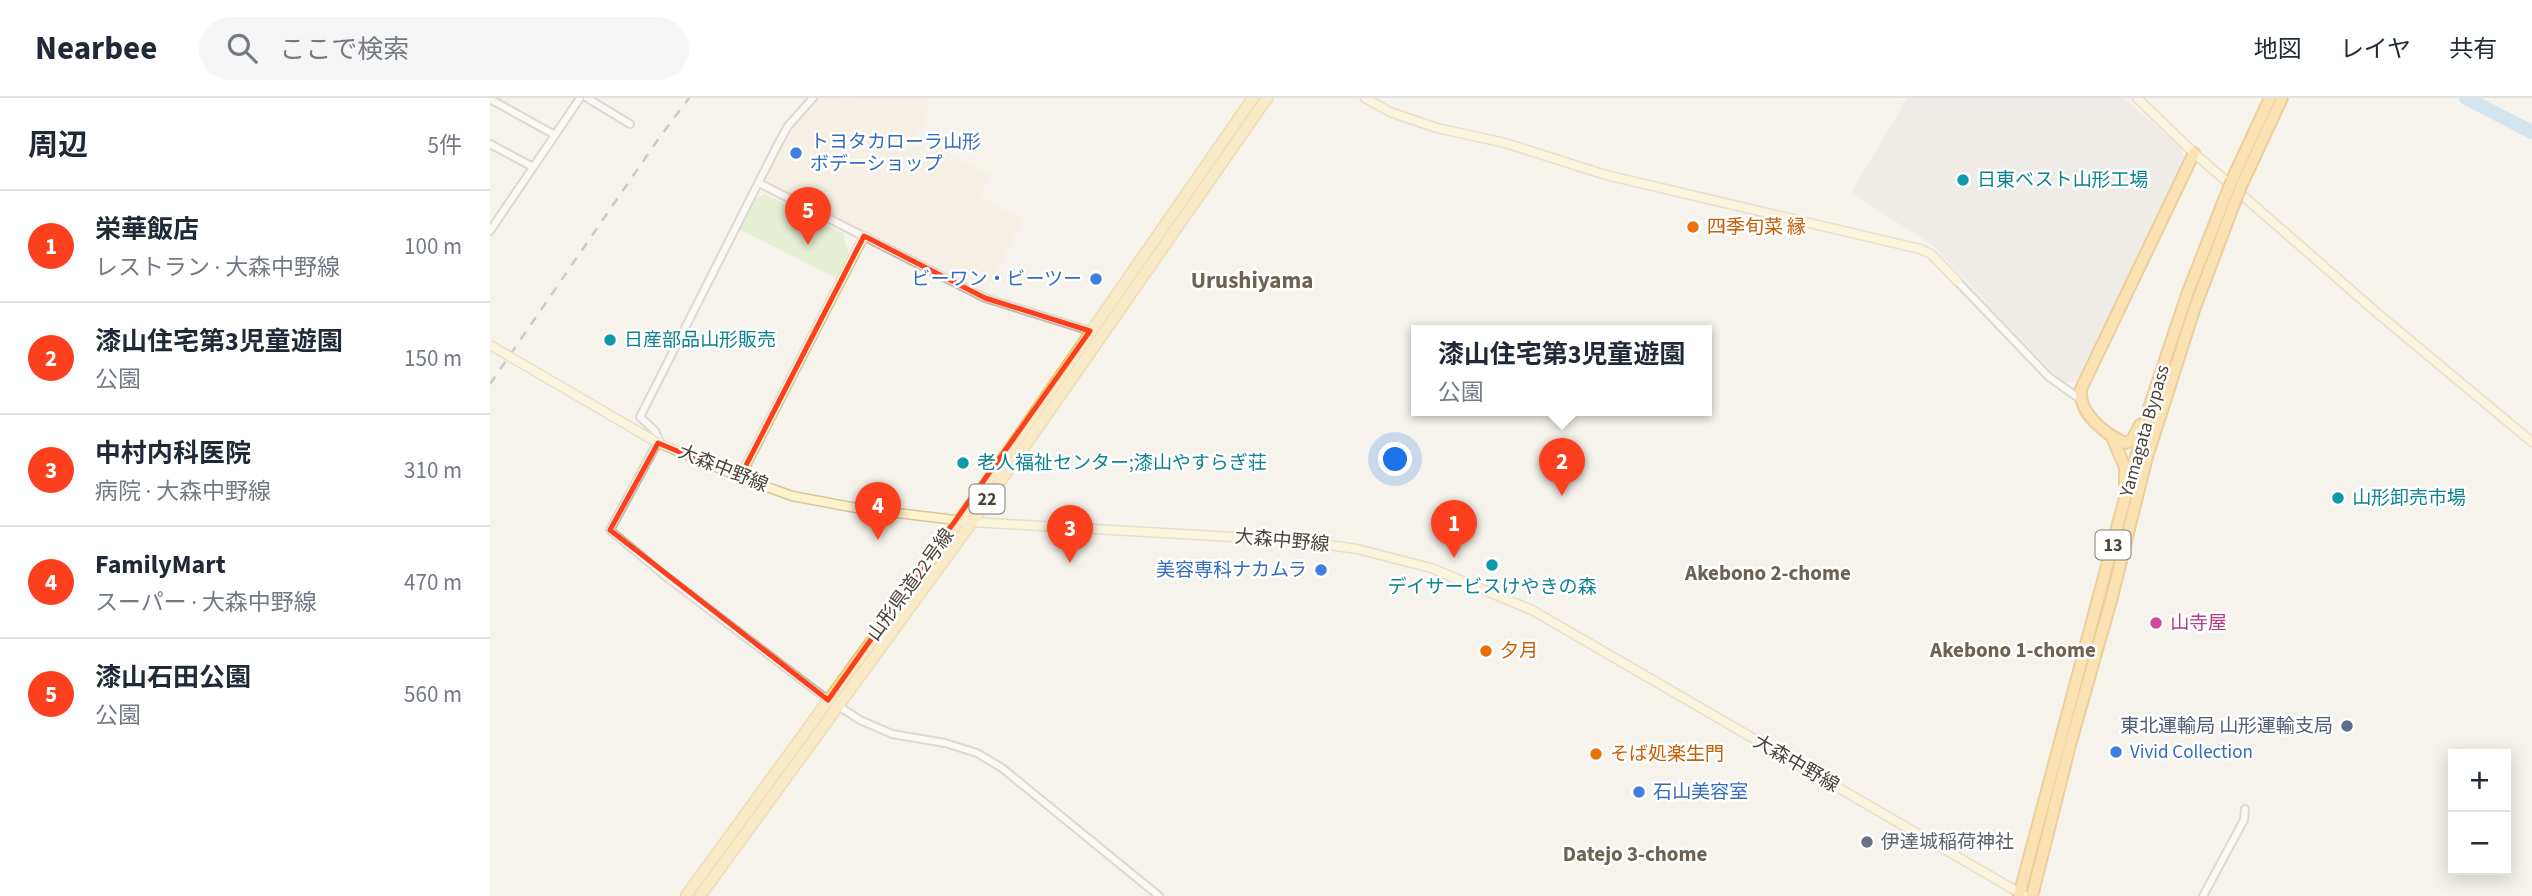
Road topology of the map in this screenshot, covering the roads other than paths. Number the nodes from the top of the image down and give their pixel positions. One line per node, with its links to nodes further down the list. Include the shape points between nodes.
1 (587, 98): 11 (street)
2 (813, 98): 17 (street, via 788,126)
3 (1253, 98): 22 (main road, 山形県道22号線 / 22)
4 (1267, 98): 31 (main road, 山形県道22号線 / 22)
5 (1364, 98): 21 (main road, via 1437,128 1505,143 1618,178 1920,249)
6 (2137, 98): 15 (main road)
7 (2270, 98): 13 (highway, Yamagata Bypass / 13)
8 (2282, 98): 13 (highway, Yamagata Bypass / 13)
9 (490, 99): 12 (street)
10 (578, 99): 12 (street)
11 (630, 124)
12 (555, 135): 16 (street)
13 (2255, 141): 18 (highway, Yamagata Bypass / 13, bridge)
14 (490, 144): 16 (street)
15 (2194, 153): 25 (highway, via 2087,373); 27 (main road)
16 (533, 167): 19 (street)
17 (759, 183): 20 (street); 28 (street, via 640,417 655,431)
18 (2229, 202): 24 (highway, Yamagata Bypass / 13, via 2188,292); 39 (highway, Yamagata Bypass / 13, via 2147,457)
19 (490, 231)
20 (864, 236): 22 (street, via 985,298); 29 (main road)
21 (1957, 281): 25 (street, via 2049,377)
22 (1090, 331): 30 (main road, 山形県道22号線 / 22)
23 (490, 345): 28 (main road, 大森中野線, bridge)
24 (2164, 365): 26 (highway, via 2132,440 2125,443); 32 (highway, Yamagata Bypass / 13)
25 (2080, 399): 26 (highway)
26 (2112, 437): 32 (highway, via 2125,478)
27 (2532, 442)
28 (658, 443): 29 (main road, 大森中野線); 33 (street, via 610,530)
29 (740, 477): 30 (main road, 大森中野線, via 792,496)
30 (958, 520): 31 (main road, 大森中野線); 33 (main road, 山形県道22号線 / 22)
31 (972, 522): 33 (main road, 山形県道22号線 / 22); 35 (main road, 大森中野線, via 1301,541 1357,549 1431,568 1532,610)
32 (2101, 591): 35 (highway, Yamagata Bypass / 13)
33 (833, 702): 36 (main road, 山形県道22号線 / 22); 37 (main road, 山形県道22号線 / 22); 38 (street, via 892,734 977,752)
34 (2245, 809): 40 (street, via 2244,820)
35 (2021, 895)
36 (685, 896)
37 (701, 896)
38 (1159, 896)
39 (2032, 896)
40 (2203, 896)

